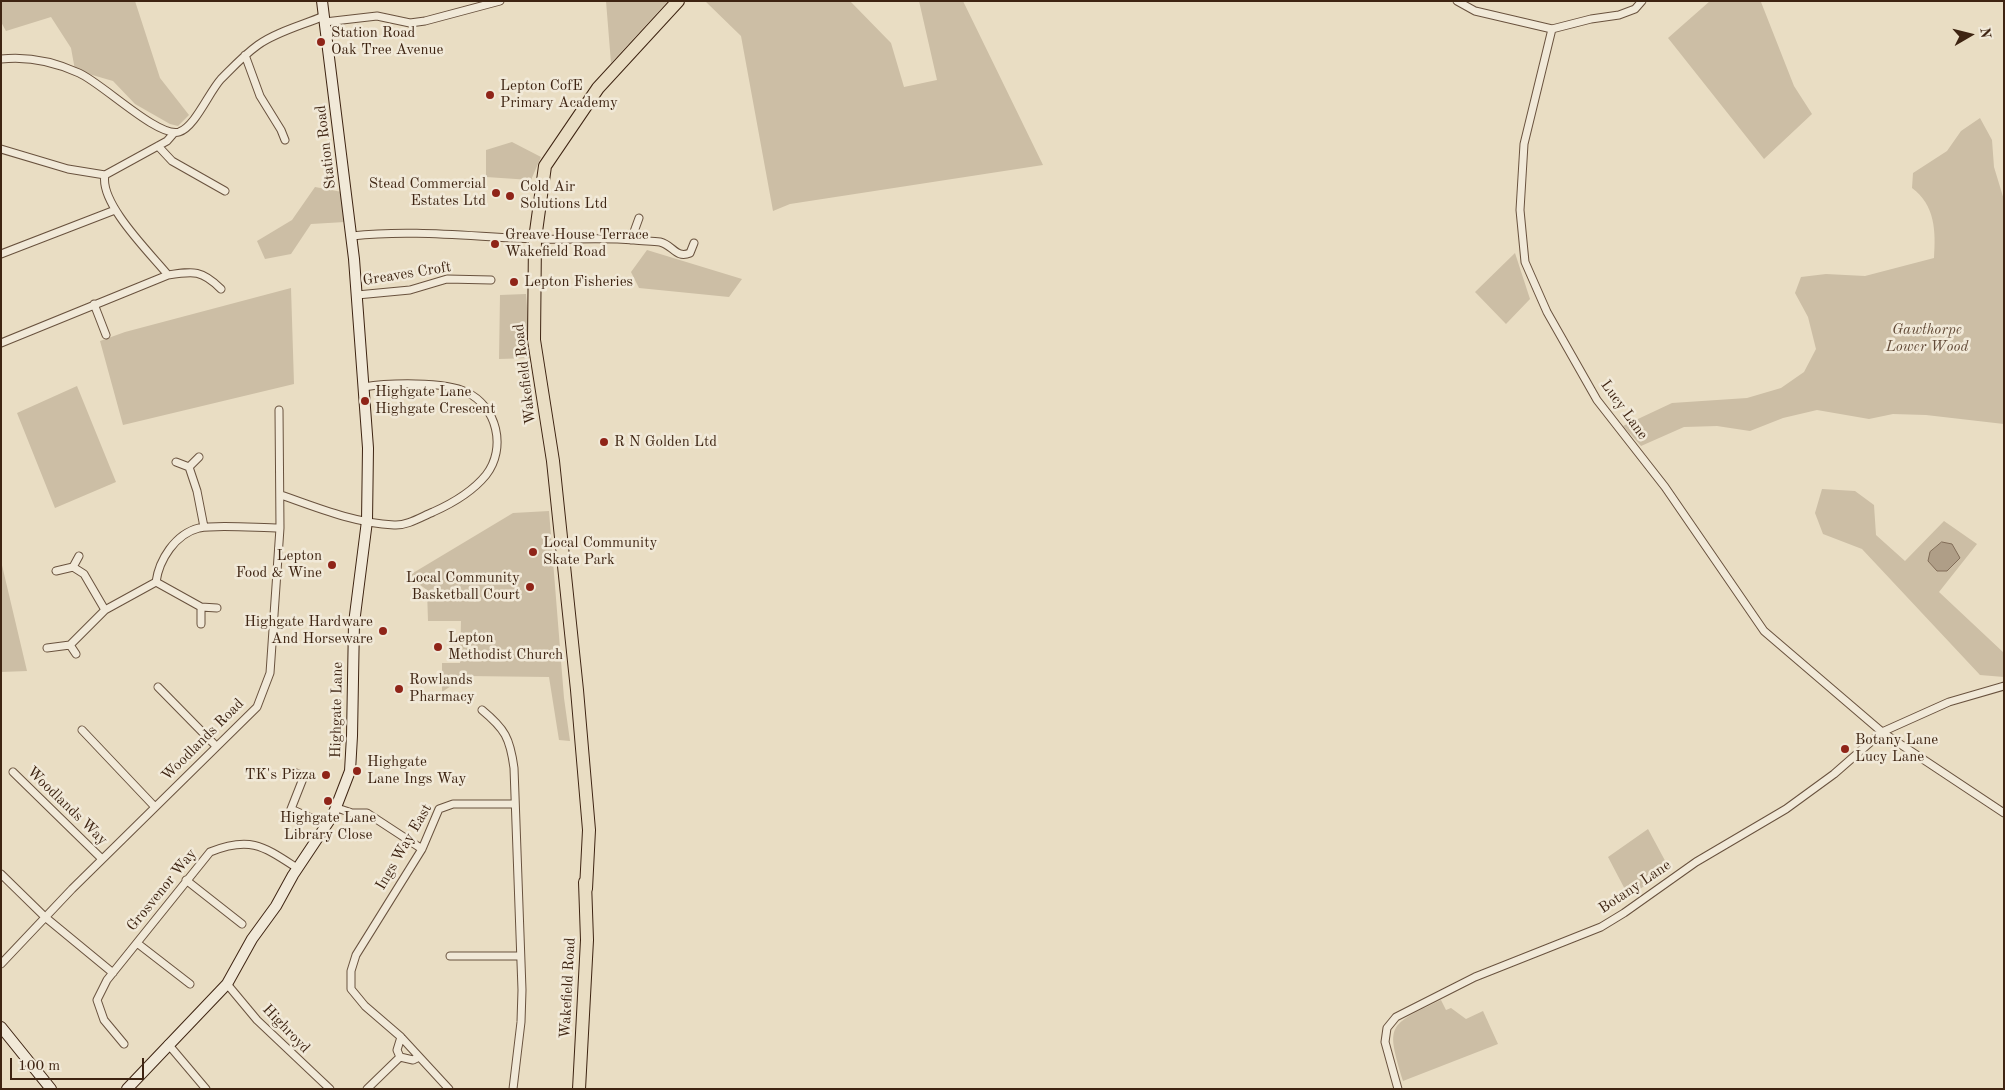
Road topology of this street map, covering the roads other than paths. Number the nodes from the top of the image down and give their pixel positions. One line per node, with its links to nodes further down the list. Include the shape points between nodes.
1 (322, 1): 6 (street, Station Road)
2 (500, 1): 6 (street, via 418,22 377,16)
3 (1457, 1): 7 (street, via 1474,11)
4 (1642, 1): 7 (street, via 1635,9 1619,15)
5 (677, 3): 19 (highway, Wakefield Road, via 598,88 546,166)
6 (324, 19): 8 (street, via 259,44); 18 (street, Station Road)
7 (1552, 30): 55 (street, Lucy Lane, via 1524,144 1520,210 1525,262 1547,312 1597,400 1665,487 1764,631)
8 (245, 55): 10 (street, via 210,92 195,118 182,131); 11 (street, via 260,96)
9 (1, 59): 10 (street, via 36,59 80,73 166,132)
10 (174, 133): 12 (street)
11 (284, 140)
12 (158, 146): 14 (street); 15 (street, via 172,161)
13 (1, 149): 14 (street, via 68,169)
14 (105, 175): 16 (street, via 103,184)
15 (225, 191)
16 (115, 210): 22 (street); 24 (street)
17 (639, 218): 20 (street)
18 (352, 236): 19 (street, via 407,232); 23 (street, Station Road)
19 (535, 239): 20 (street); 91 (highway, Wakefield Road, via 534,340 553,461 581,754 580,809 587,940)
20 (631, 240): 21 (street, via 661,242 684,255 690,253)
21 (694, 243)
22 (1, 254)
23 (354, 259): 27 (street, Highgate Lane)
24 (168, 275): 26 (street, via 200,272); 28 (street)
25 (491, 280): 27 (street, Greaves Croft, via 447,279 410,290)
26 (221, 289)
27 (357, 295): 31 (street, Highgate Lane)
28 (94, 304): 29 (street); 30 (street)
29 (106, 335)
30 (1, 343)
31 (364, 387): 37 (street, Highgate Lane, via 368,448); 37 (street, via 397,384 462,390 492,415 497,450 486,475 452,502 396,525)
32 (279, 410): 36 (street, Woodlands Road)
33 (199, 457): 35 (street)
34 (176, 462): 35 (street)
35 (189, 467): 38 (street)
36 (280, 495): 37 (street, via 352,520); 39 (street, Woodlands Road)
37 (367, 521): 61 (street, Highgate Lane, via 354,623 352,755)
38 (204, 527): 39 (street); 43 (street, via 187,533 170,548 158,569)
39 (280, 528): 56 (street, Woodlands Road, via 270,673 257,707)
40 (79, 556): 41 (street)
41 (73, 567): 42 (street); 46 (street, via 84,574)
42 (56, 571)
43 (156, 582): 44 (street); 46 (street)
44 (201, 607): 45 (street); 47 (street)
45 (217, 608)
46 (104, 610): 48 (street)
47 (201, 624)
48 (70, 645): 49 (street); 50 (street)
49 (47, 648)
50 (76, 654)
51 (2004, 686): 55 (street, Botany Lane, via 1948,702)
52 (158, 687): 56 (street)
53 (482, 710): 59 (street, via 507,736 512,752)
54 (82, 730): 60 (street)
55 (1882, 732): 62 (street, Lucy Lane); 92 (street, Botany Lane, via 1834,774 1786,809 1696,862 1601,927 1475,977 1396,1017 1385,1034)
56 (216, 746): 60 (street, Woodlands Road)
57 (13, 772): 65 (street, Woodlands Way)
58 (296, 773): 63 (street, via 304,776 291,809)
59 (515, 804): 64 (street, Ings Way East, via 445,805 435,815); 73 (street)
60 (155, 807): 65 (street, Woodlands Road)
61 (337, 808): 63 (street, Highgate Lane); 64 (street, via 366,813)
62 (2004, 813)
63 (327, 825): 66 (street, Highgate Lane)
64 (422, 849): 79 (street, Ings Way East, via 356,955 350,976 351,989 360,1000)
65 (102, 859): 69 (street, Woodlands Road)
66 (297, 868): 68 (street, Grosvenor Way, via 268,848 250,843 230,844 210,852); 77 (street, Highgate Lane)
67 (1, 874): 69 (street)
68 (186, 880): 70 (street); 71 (street, Grosvenor Way)
69 (45, 917): 74 (street, Woodlands Road); 75 (street)
70 (242, 924)
71 (138, 943): 75 (street, Grosvenor Way); 76 (street)
72 (450, 956): 73 (street)
73 (520, 956): 90 (street, via 521,1022)
74 (1, 964)
75 (113, 973): 80 (street, Grosvenor Way, via 97,1000 104,1020)
76 (190, 984)
77 (227, 984): 81 (street, Highgate Lane); 87 (street, Highroyd, via 257,1020)
78 (1, 1027): 84 (street)
79 (400, 1037): 82 (street, via 397,1050); 83 (street, Ings Way East)
80 (124, 1044)
81 (168, 1044): 85 (street, Highgate Lane); 86 (street)
82 (400, 1057): 83 (street, via 413,1060); 88 (street)
83 (419, 1057): 89 (street, Ings Way East)
84 (51, 1089)
85 (127, 1089)
86 (206, 1089)
87 (330, 1089)
88 (367, 1089)
89 (449, 1089)
90 (513, 1089)
91 (579, 1089)
92 (1398, 1089)

